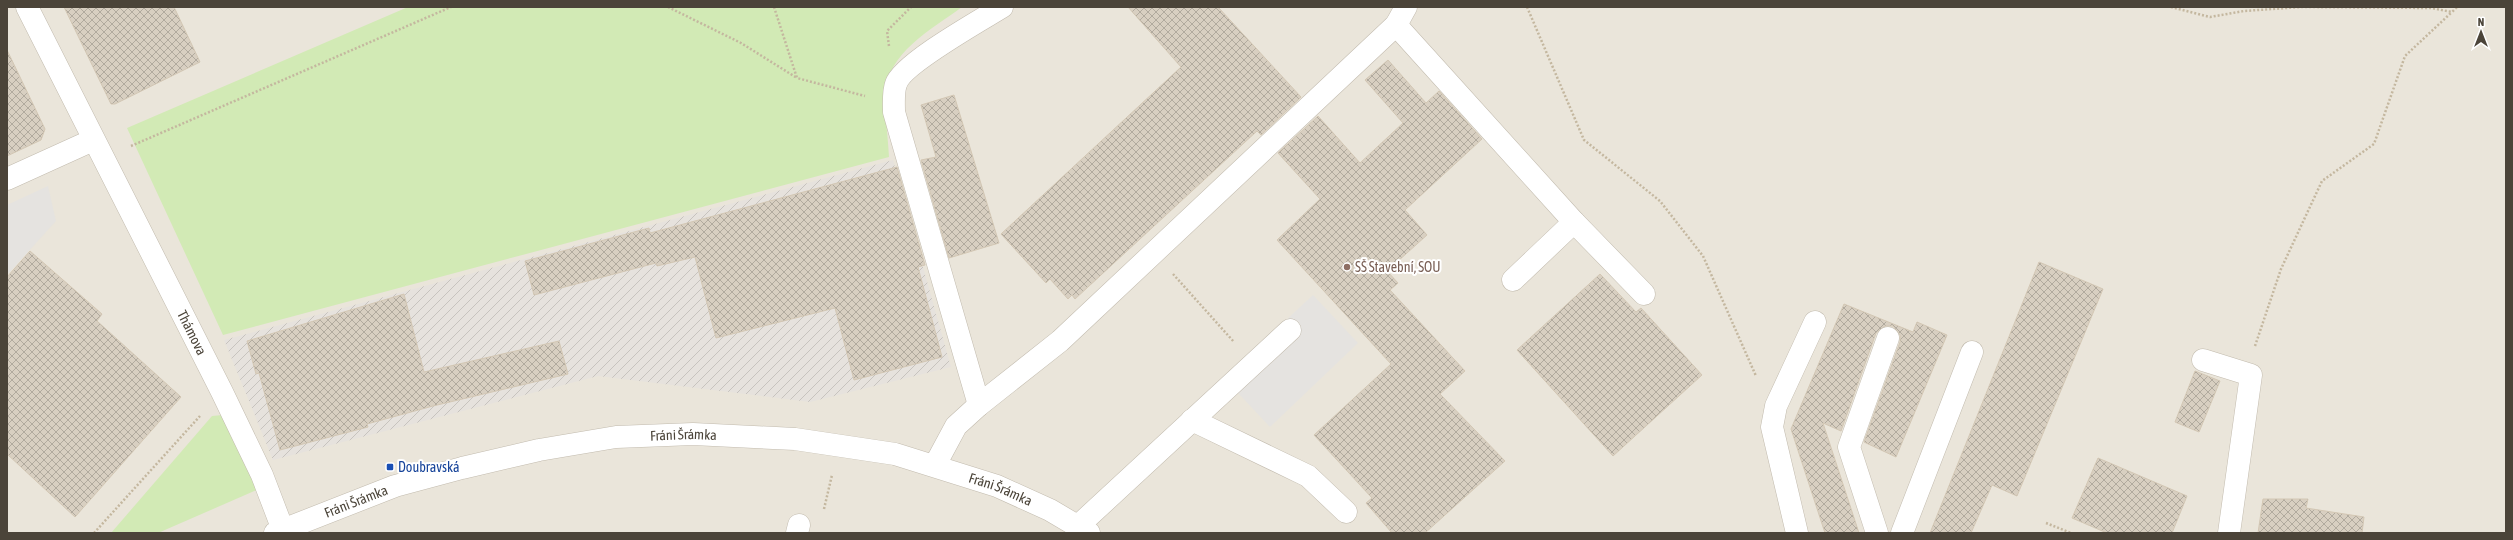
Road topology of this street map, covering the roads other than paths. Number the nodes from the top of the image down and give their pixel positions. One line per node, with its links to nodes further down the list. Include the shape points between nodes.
1 (27, 7): 4 (street, Thámova)
2 (1002, 7): 14 (street, via 913,64 896,83 894,97 894,112)
3 (1401, 16): 6 (street); 14 (street, via 1060,341)
4 (98, 149): 5 (street); 19 (street, Thámova, via 262,475)
5 (7, 179)
6 (1574, 222): 7 (street); 8 (street)
7 (1513, 280)
8 (1644, 294)
9 (1815, 322): 20 (street, via 1776,406 1772,427)
10 (1290, 330): 15 (street)
11 (1888, 338): 21 (street, via 1849,447)
12 (1972, 352): 22 (street)
13 (2203, 360): 23 (street, via 2251,375)
14 (979, 405): 16 (street, via 956,426)
15 (1192, 420): 17 (street, via 1308,476); 18 (street)
16 (935, 465): 18 (street, Fráni Šrámka, via 997,486 1050,510); 19 (street, Fráni Šrámka, via 895,454 795,439 693,434 616,437 539,450 395,486)
17 (1346, 512)
18 (1083, 530)
19 (279, 531)
20 (1797, 533)
21 (1877, 533)
22 (1902, 533)
23 (2229, 533)

